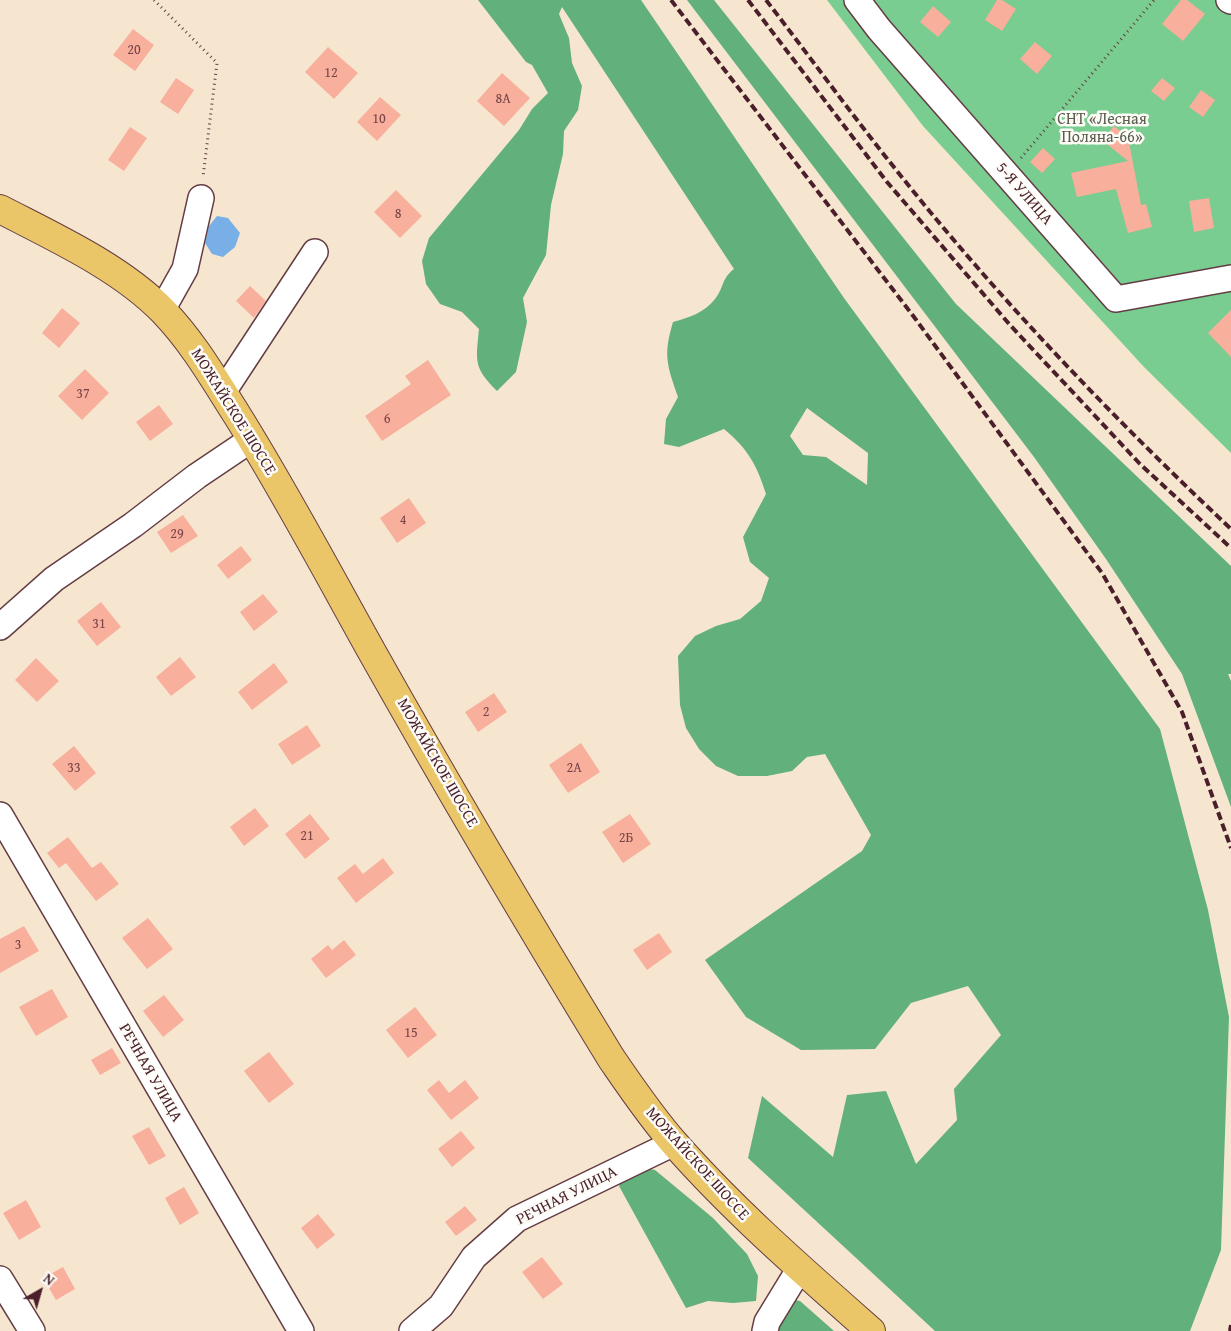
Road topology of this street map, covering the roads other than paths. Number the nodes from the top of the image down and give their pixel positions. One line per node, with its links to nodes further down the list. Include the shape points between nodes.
1 (857, 0): 5 (street, 5-Я УЛИЦА, via 1116,299)
2 (200, 198): 6 (street, via 185,269)
3 (0, 209): 6 (main road, МОЖАЙСКОЕ ШОССЕ, via 99,263)
4 (315, 252): 7 (street)
5 (1231, 278)
6 (162, 310): 7 (main road, МОЖАЙСКОЕ ШОССЕ, via 201,357)
7 (223, 392): 8 (main road, МОЖАЙСКОЕ ШОССЕ)
8 (252, 439): 9 (street, via 54,579); 11 (main road, МОЖАЙСКОЕ ШОССЕ, via 372,653 582,1010 611,1058)
9 (0, 627)
10 (0, 815): 15 (street, РЕЧНАЯ УЛИЦА)
11 (674, 1143): 12 (main road, МОЖАЙСКОЕ ШОССЕ, via 720,1193); 16 (street, РЕЧНАЯ УЛИЦА, via 517,1220 474,1257 441,1306)
12 (800, 1268): 17 (street); 18 (main road, МОЖАЙСКОЕ ШОССЕ)
13 (0, 1279): 14 (street)
14 (32, 1331)
15 (301, 1331)
16 (412, 1331)
17 (765, 1331)
18 (871, 1331)

